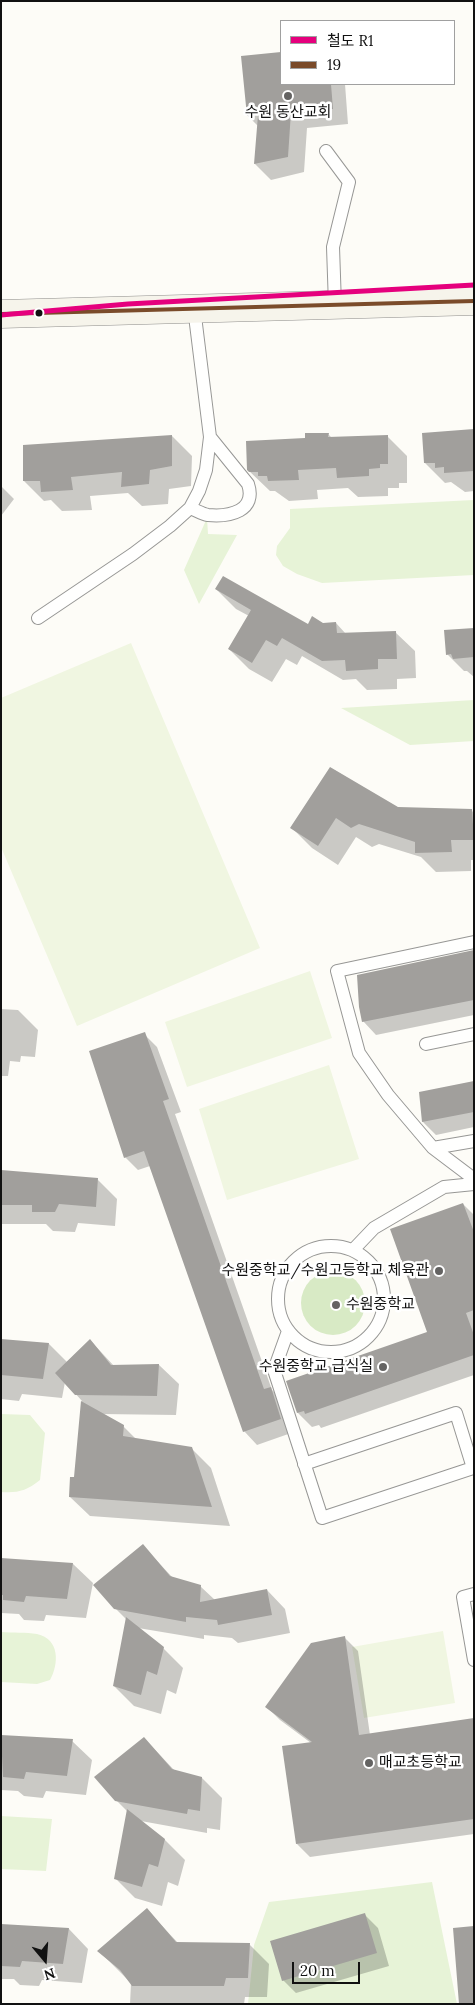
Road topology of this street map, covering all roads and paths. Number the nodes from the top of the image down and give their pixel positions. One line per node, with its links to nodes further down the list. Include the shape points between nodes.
1 (326, 151): 3 (lane, via 349,182 333,247)
2 (474, 301): 3 (street)
3 (335, 305): 4 (street)
4 (194, 308): 5 (street); 6 (lane)
5 (1, 314)
6 (210, 437): 7 (lane, via 206,470); 7 (lane, via 248,484 250,499 239,512 224,515 207,515)
7 (190, 508): 8 (lane, via 132,554)
8 (38, 618)
9 (474, 942): 13 (lane, via 336,971 359,1052 388,1095)
10 (474, 1034): 11 (lane)
11 (426, 1044)
12 (474, 1141): 13 (lane)
13 (433, 1148): 14 (lane)
14 (474, 1179)
15 (474, 1184): 16 (lane, via 444,1187 374,1228)
16 (353, 1250): 17 (lane, via 336,1246 318,1247 302,1254 289,1266 280,1281 277,1298 280,1315); 17 (lane, via 368,1260 379,1274 385,1292 384,1310 378,1327 366,1341 350,1350 333,1353 316,1351 300,1343)
17 (288, 1330): 18 (lane, via 274,1370)
18 (304, 1464): 18 (lane, via 322,1518 473,1468 456,1413)
19 (474, 1594): 20 (lane, via 463,1597)
20 (474, 1660)

